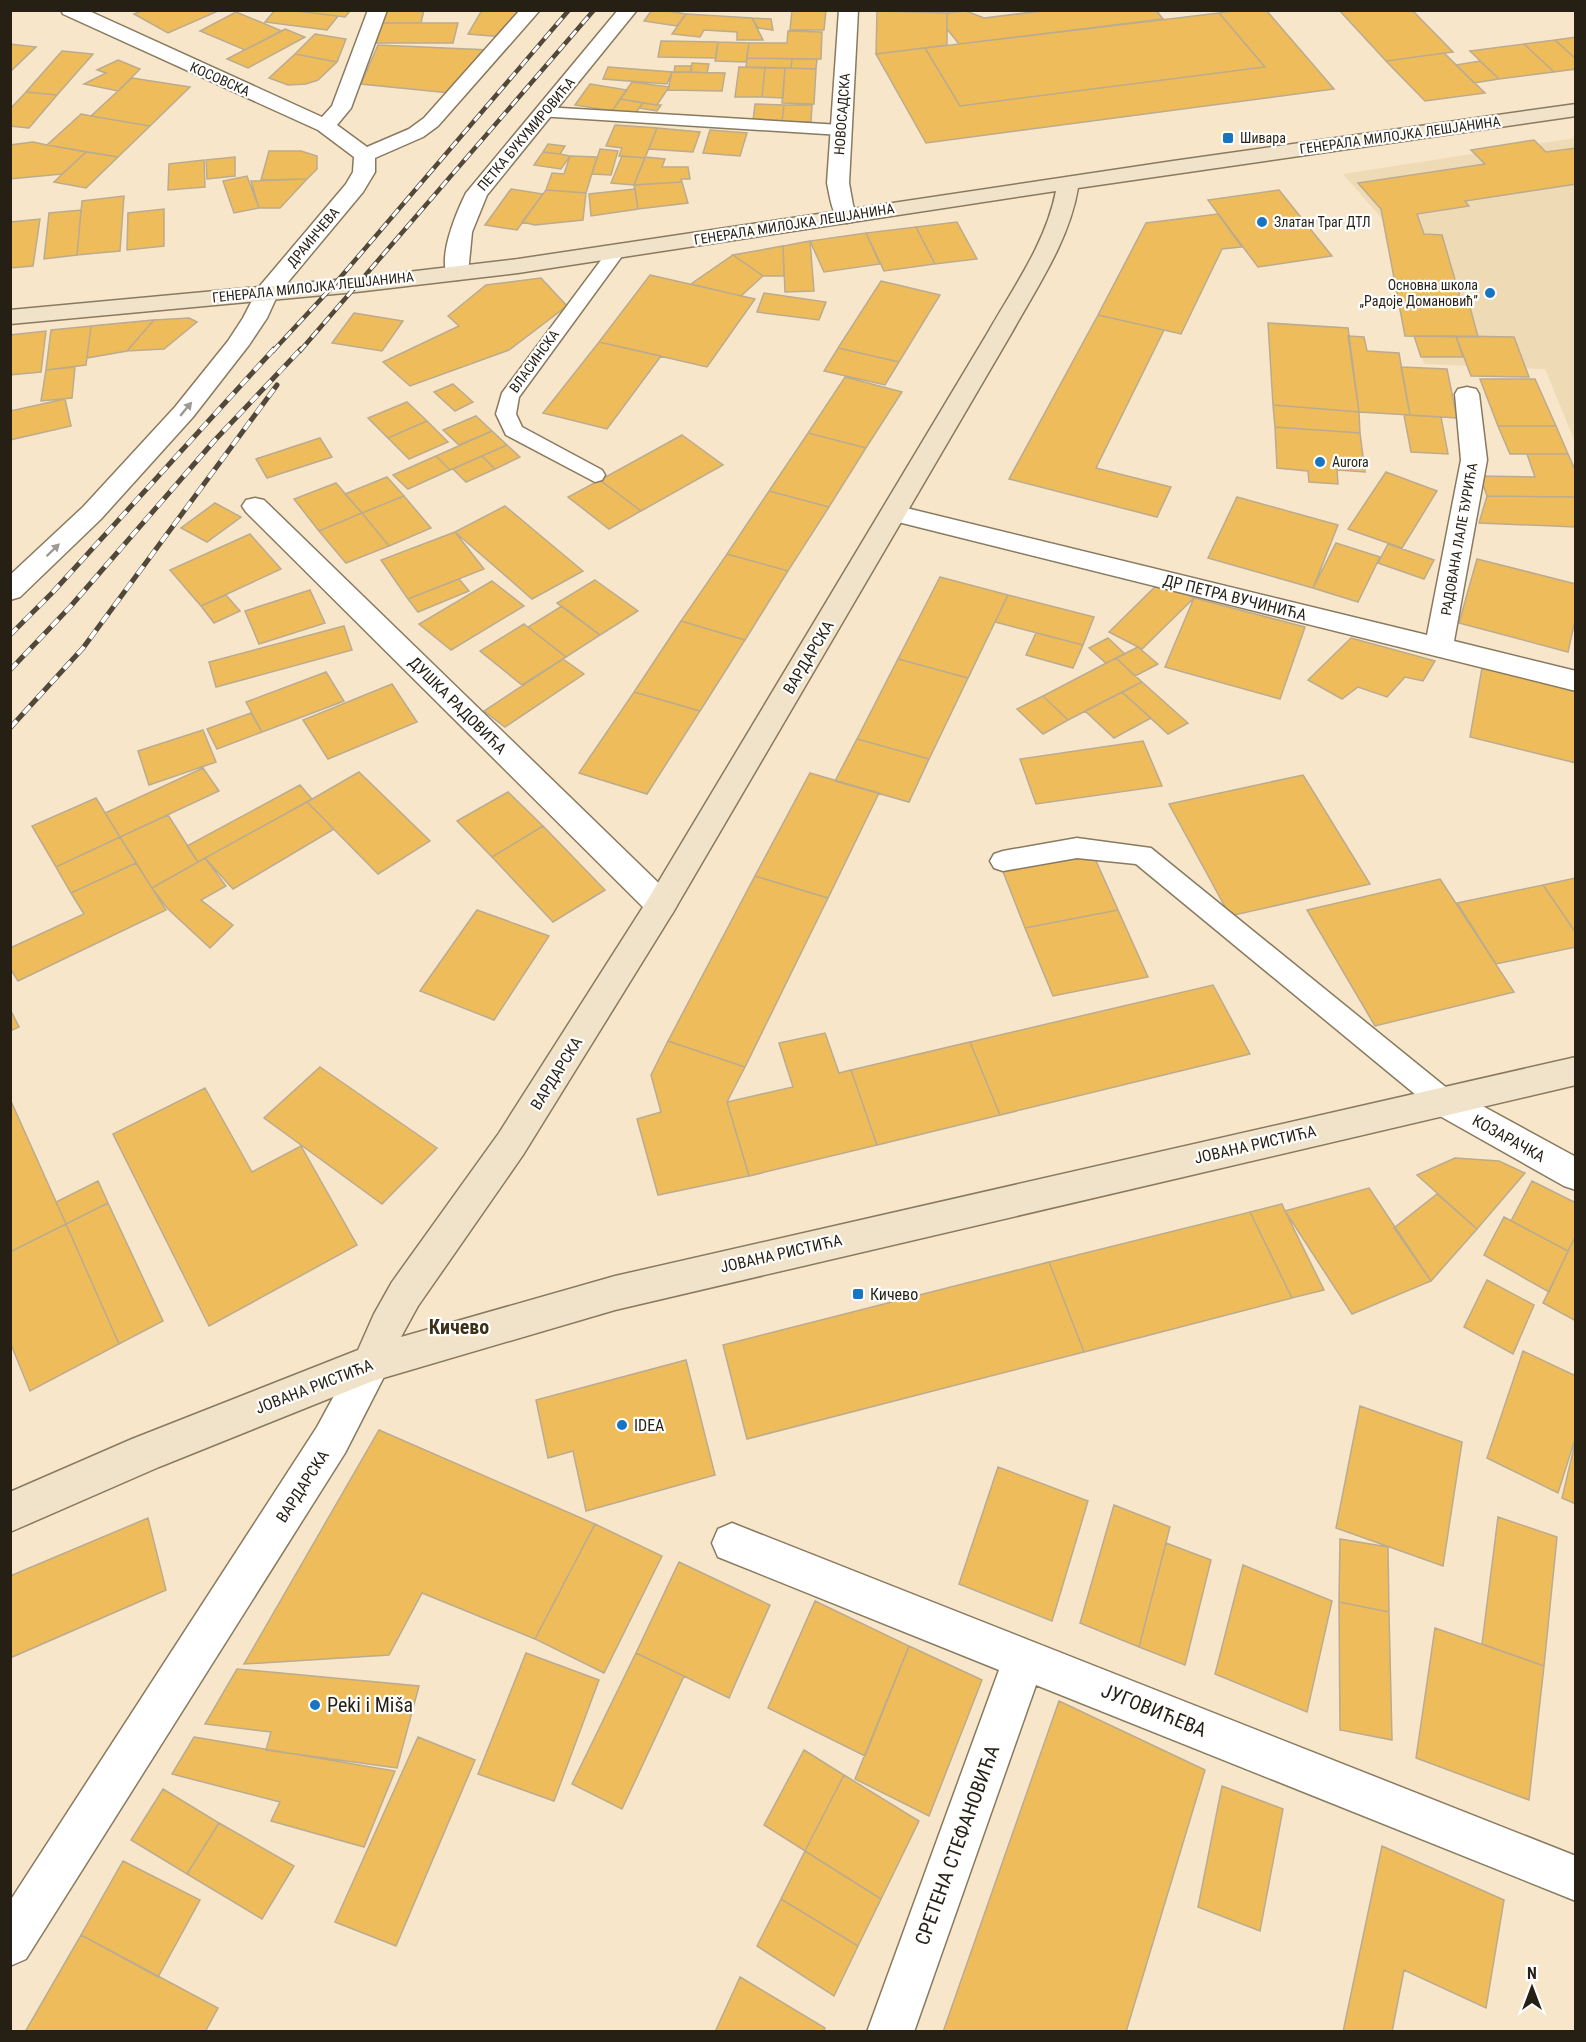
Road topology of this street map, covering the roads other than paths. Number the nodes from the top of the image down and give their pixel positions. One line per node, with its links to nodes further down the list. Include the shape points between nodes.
1 (378, 10): 8 (street, via 340,108)
2 (531, 10): 10 (street, via 431,122 416,133)
3 (628, 10): 7 (street, ПЕТКА БУКУМИРОВИЋА)
4 (849, 10): 9 (street, НОВОСАДСКА)
5 (79, 12): 8 (street, КОСОВСКА)
6 (1575, 110): 11 (main road, ГЕНЕРАЛА МИЛОЈКА ЛЕШЈАНИНА)
7 (544, 112): 9 (lane); 14 (street, ПЕТКА БУКУМИРОВИЋА, via 468,208 457,247)
8 (325, 126): 10 (street, КОСОВСКА)
9 (841, 130): 12 (street, НОВОСАДСКА, via 839,189)
10 (365, 155): 15 (street, ДРАИНЧЕВА, via 364,172 355,188)
11 (1068, 183): 12 (main road, ГЕНЕРАЛА МИЛОЈКА ЛЕШЈАНИНА); 20 (main road, ВАРДАРСКА, via 1052,240)
12 (847, 216): 13 (main road, ГЕНЕРАЛА МИЛОЈКА ЛЕШЈАНИНА)
13 (616, 252): 14 (main road, ГЕНЕРАЛА МИЛОЈКА ЛЕШЈАНИНА); 18 (lane, ВЛАСИНСКА, via 509,397 506,414 513,431)
14 (457, 273): 15 (main road, ГЕНЕРАЛА МИЛОЈКА ЛЕШЈАНИНА)
15 (267, 292): 16 (main road, ГЕНЕРАЛА МИЛОЈКА ЛЕШЈАНИНА); 21 (street, ДРАИНЧЕВА, one-way to 15, via 92,513 184,412 237,345)
16 (10, 317)
17 (1467, 394): 22 (street, РАДОВАНА ЛАЛЕ ЂУРИЋА, via 1474,460)
18 (594, 475)
19 (255, 506): 25 (street, ДУШКА РАДОВИЋА)
20 (894, 513): 22 (street, ДР ПЕТРА ВУЧИНИЋА); 25 (main road, ВАРДАРСКА)
21 (10, 591)
22 (1439, 647): 23 (street, ДР ПЕТРА ВУЧИНИЋА)
23 (1575, 681)
24 (1003, 861): 27 (lane, via 1077,848 1142,855)
25 (661, 905): 29 (main road, ВАРДАРСКА, via 511,1144 405,1294)
26 (1575, 1071): 27 (main road, ЈОВАНА РИСТИЋА)
27 (1443, 1101): 28 (street, КОЗАРАЧКА); 29 (main road, ЈОВАНА РИСТИЋА, via 655,1282)
28 (1575, 1175)
29 (372, 1363): 30 (main road, ЈОВАНА РИСТИЋА); 34 (street, ВАРДАРСКА, via 331,1440)
30 (10, 1512)
31 (732, 1543): 32 (street, ЈУГОВИЋЕВА)
32 (1024, 1658): 33 (street, ЈУГОВИЋЕВА); 35 (street, СРЕТЕНА СТЕФАНОВИЋА)
33 (1575, 1879)
34 (10, 1943)
35 (890, 2031)

